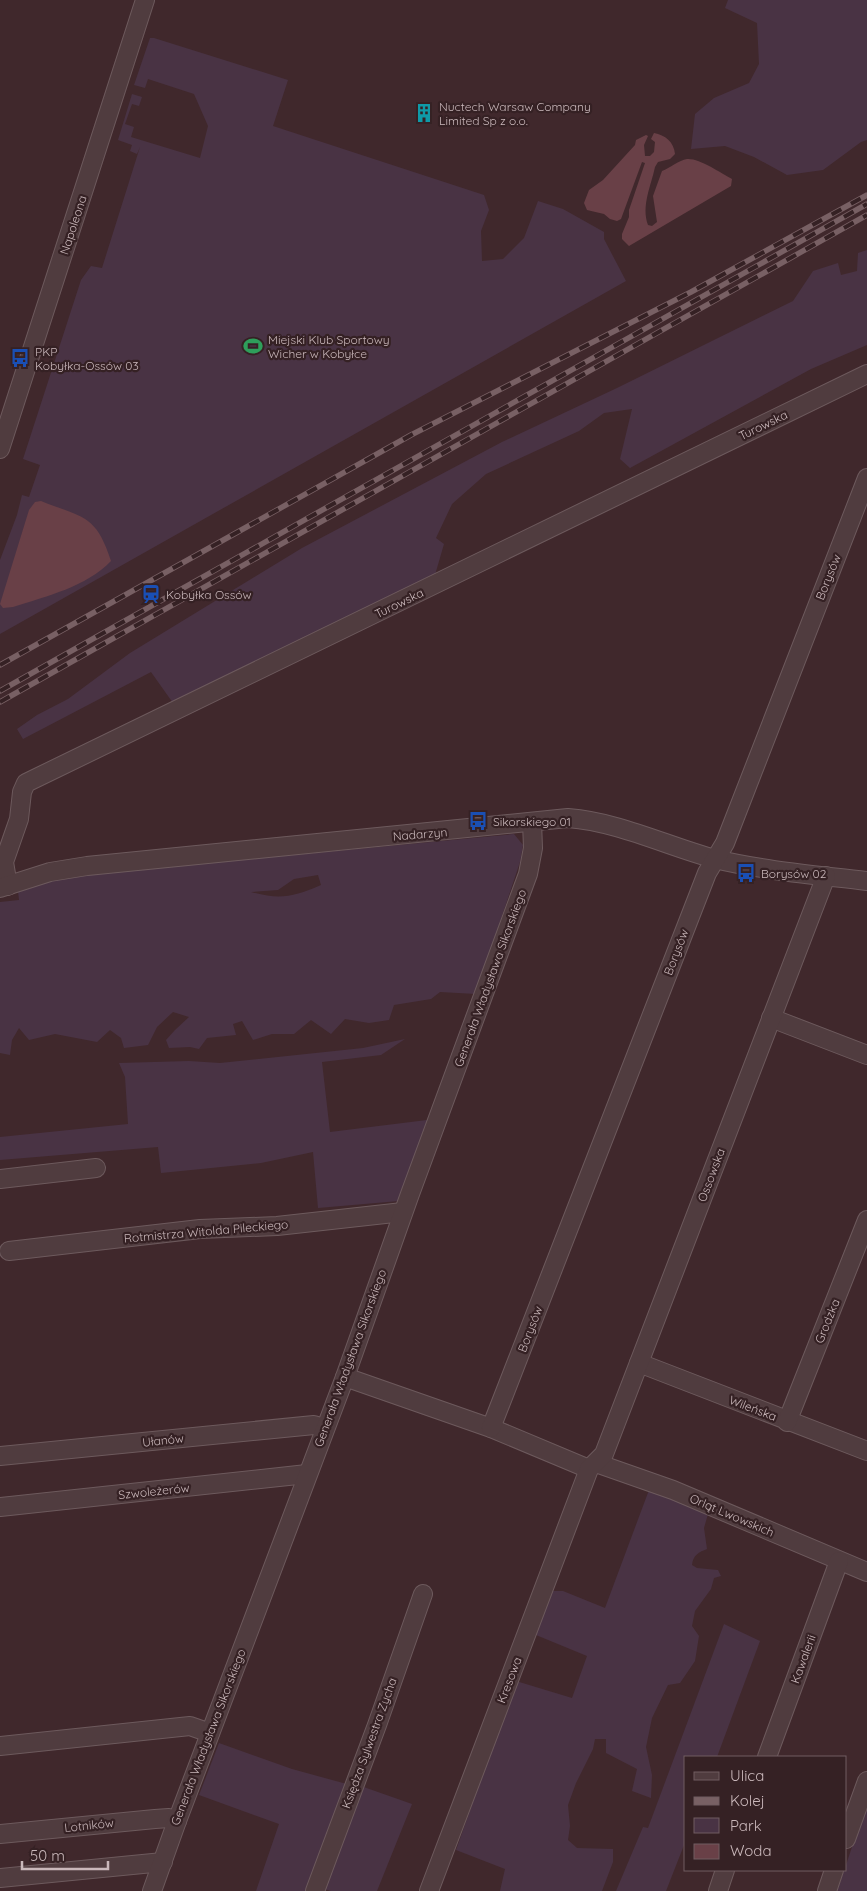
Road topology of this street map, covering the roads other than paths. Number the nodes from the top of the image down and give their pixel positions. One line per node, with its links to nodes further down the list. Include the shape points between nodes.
1 (145, 0): 3 (street, Napoleona)
2 (867, 374): 9 (street, Turowska, via 26,783 19,819 4,862)
3 (0, 449)
4 (867, 478): 6 (street, Borysów)
5 (532, 822): 6 (street, Nadarzyn, via 568,818 583,820); 9 (street, Nadarzyn, via 87,866 50,872); 14 (street, Generała Władysława Sikorskiego, via 533,848 528,874)
6 (715, 859): 7 (street, Nadarzyn); 21 (street, Borysów)
7 (826, 876): 8 (street, Nadarzyn); 10 (street, Ossowska)
8 (867, 881)
9 (4, 887)
10 (771, 1018): 11 (street); 17 (street, Ossowska)
11 (867, 1055)
12 (96, 1168): 13 (street)
13 (0, 1179)
14 (403, 1212): 16 (street, Rotmistrza Witolda Pileckiego, via 277,1226 200,1229); 18 (street, Generała Władysława Sikorskiego)
15 (867, 1220): 19 (street, Grodzka)
16 (8, 1251)
17 (639, 1363): 19 (street, Wileńska); 24 (street, Ossowska, via 604,1454)
18 (345, 1377): 20 (street, Generała Władysława Sikorskiego); 21 (street, Orląt Lwowskich)
19 (787, 1422): 22 (street, Wileńska)
20 (324, 1428): 23 (street, Ułanów, via 314,1425); 25 (street, Generała Władysława Sikorskiego)
21 (492, 1428): 24 (street, Orląt Lwowskich)
22 (867, 1451)
23 (0, 1456)
24 (593, 1466): 27 (street, Orląt Lwowskich, via 673,1490); 43 (street, Kresowa)
25 (307, 1474): 26 (street, Szwoleżerów); 30 (street, Generała Władysława Sikorskiego)
26 (0, 1507)
27 (839, 1560): 28 (street, Orląt Lwowskich); 32 (street, Kawalerii)
28 (867, 1572)
29 (422, 1594): 42 (street, Księdza Sylwestra Zycha)
30 (210, 1733): 31 (street, via 190,1726); 34 (street, Generała Władysława Sikorskiego)
31 (0, 1746)
32 (767, 1756)
33 (867, 1781): 36 (street)
34 (177, 1821): 35 (street, Lotników, via 155,1818); 37 (street, Generała Władysława Sikorskiego)
35 (0, 1834)
36 (847, 1836)
37 (162, 1862): 40 (street); 41 (street, Generała Władysława Sikorskiego)
38 (725, 1871): 44 (street)
39 (834, 1871): 45 (street)
40 (0, 1878)
41 (152, 1891)
42 (315, 1891)
43 (429, 1891)
44 (718, 1891)
45 (827, 1891)

